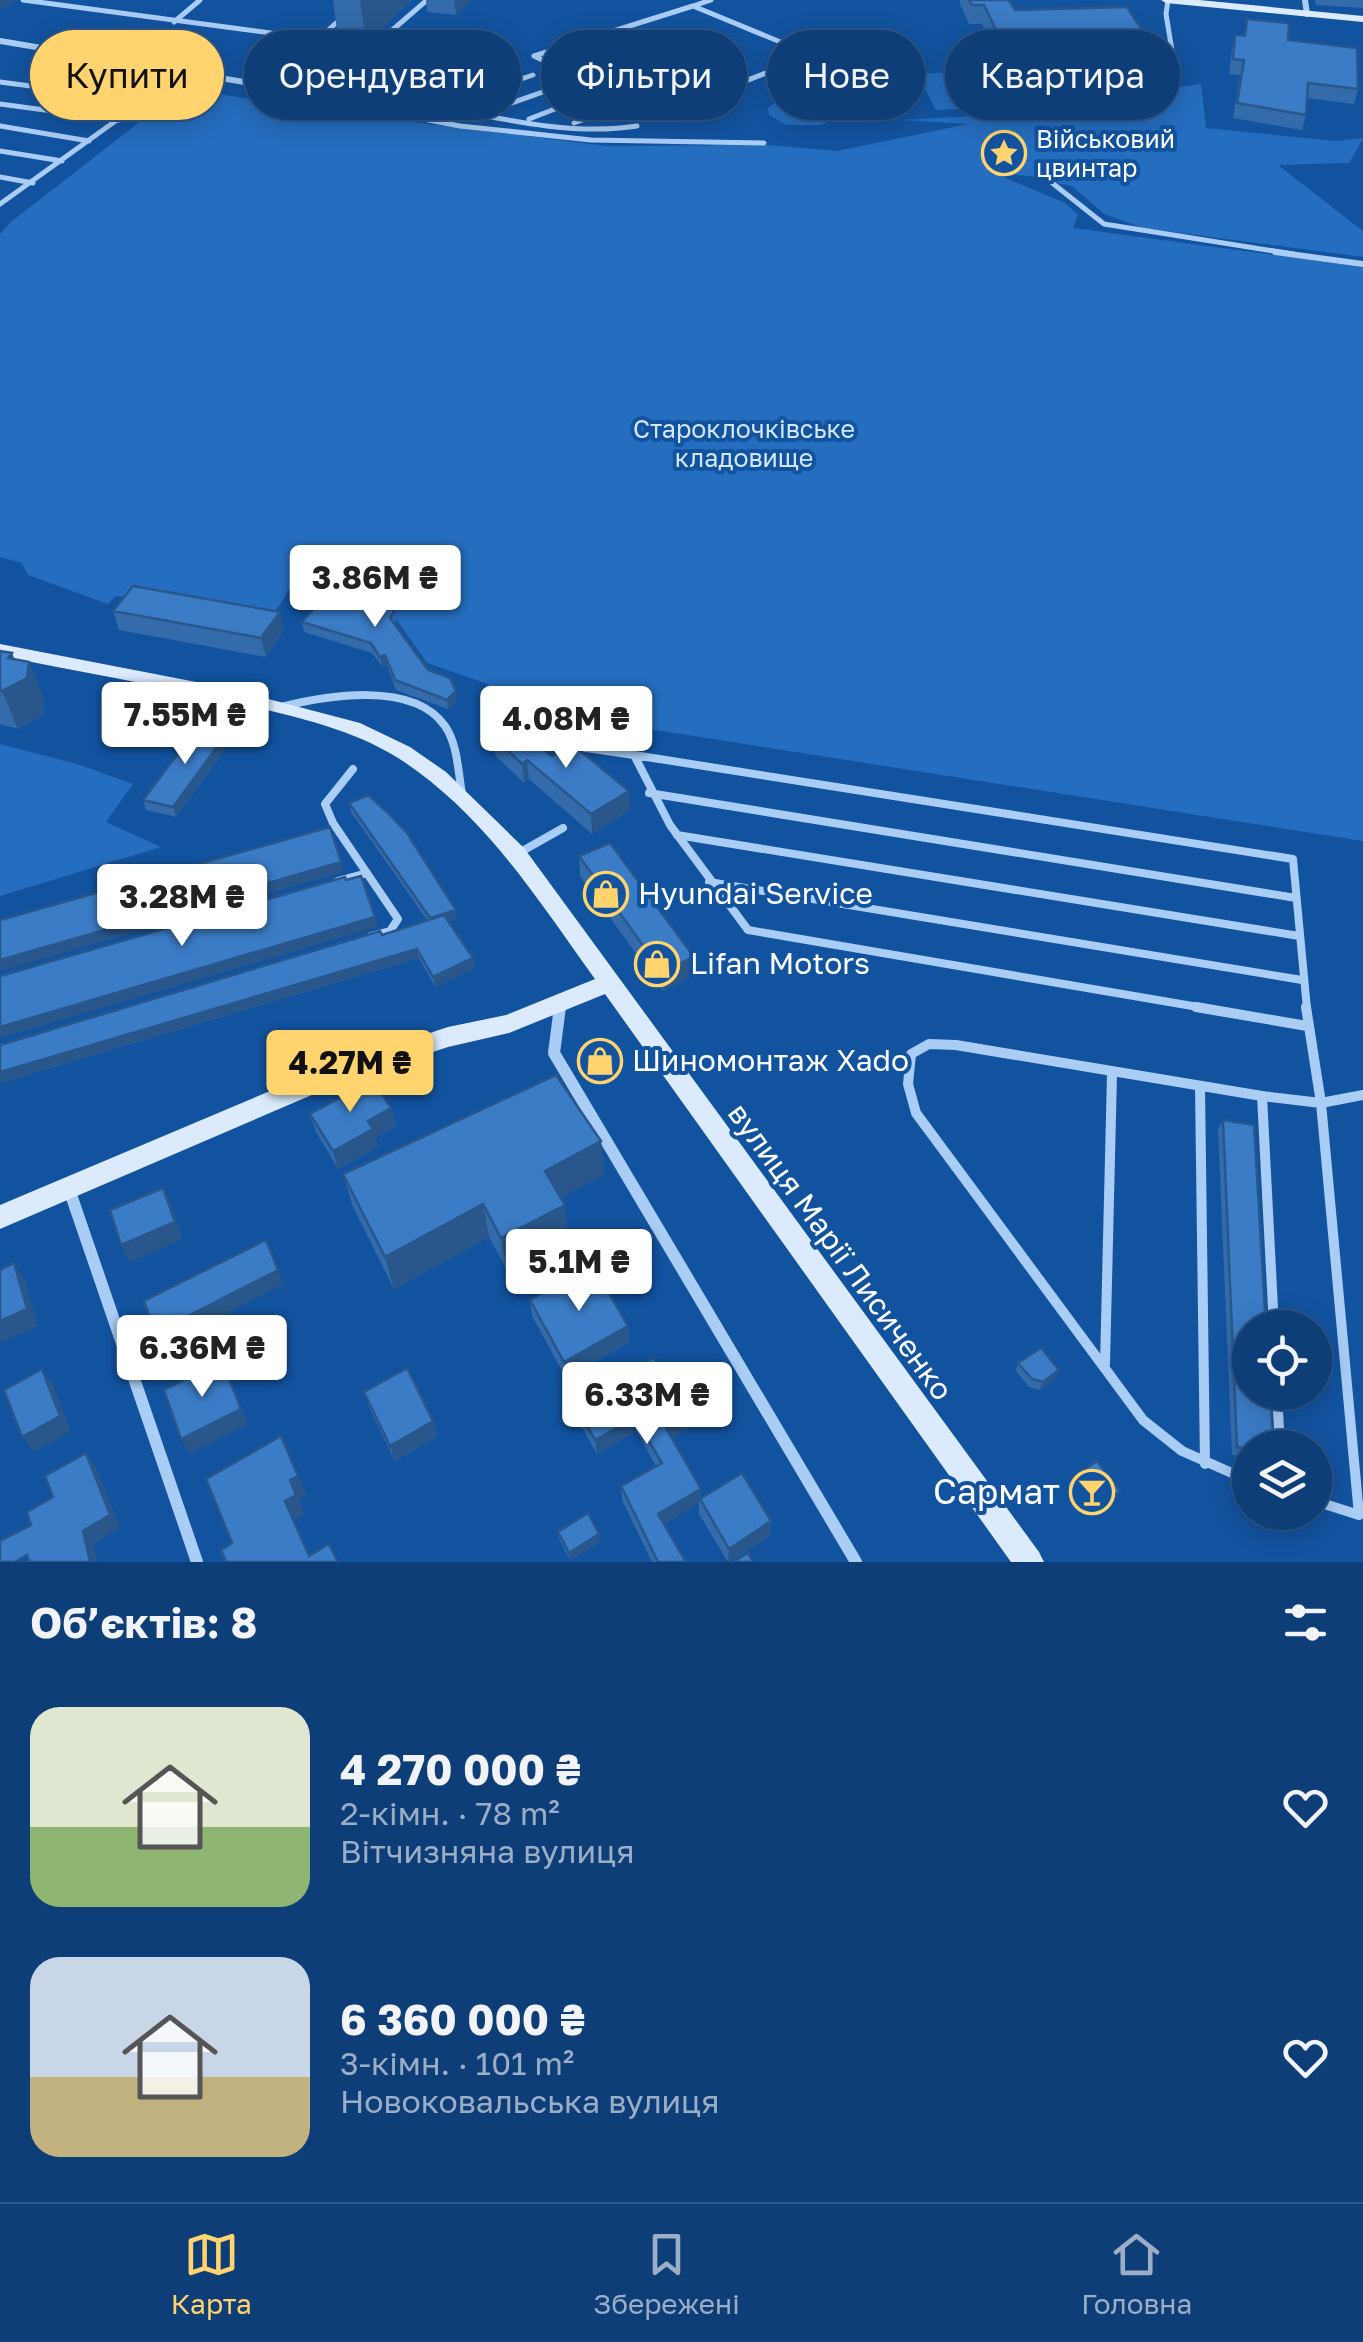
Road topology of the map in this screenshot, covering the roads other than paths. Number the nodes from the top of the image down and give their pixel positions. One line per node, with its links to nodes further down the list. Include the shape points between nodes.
1 (23, 0): 12 (lane)
2 (190, 0): 3 (lane)
3 (200, 0): 12 (lane)
4 (427, 0): 14 (lane)
5 (710, 0): 8 (lane)
6 (1174, 0): 10 (main road); 15 (lane, via 1166,14)
7 (1305, 0): 10 (street)
8 (693, 6): 8 (lane, via 812,55 656,116 534,56)
9 (350, 10): 13 (lane)
10 (1307, 14): 11 (main road)
11 (1360, 18)
12 (174, 22): 16 (lane)
13 (329, 30)
14 (392, 30)
15 (1169, 30)
16 (244, 31)
17 (0, 40): 18 (street)
18 (30, 45)
19 (533, 75): 20 (lane)
20 (521, 79)
21 (0, 82): 22 (lane)
22 (30, 86)
23 (0, 104): 24 (lane)
24 (30, 108)
25 (541, 114): 27 (lane)
26 (521, 118): 27 (lane)
27 (527, 119): 31 (lane)
28 (119, 120): 34 (lane)
29 (429, 120): 35 (lane, via 591,140)
30 (583, 120): 31 (lane)
31 (570, 125): 33 (lane)
32 (0, 126): 34 (lane)
33 (637, 126)
34 (89, 141): 37 (lane)
35 (764, 143)
36 (0, 151): 37 (lane)
37 (62, 161): 40 (lane)
38 (0, 178): 40 (lane)
39 (1051, 182): 42 (lane, via 1104,224)
40 (33, 183): 41 (lane)
41 (0, 204)
42 (1363, 264)
43 (0, 650): 44 (main road, вулиця Марії Лисиченко)
44 (280, 707): 49 (main road, вулиця Марії Лисиченко, via 384,741); 49 (lane, via 366,692 431,712 450,736)
45 (532, 740): 46 (lane)
46 (634, 755): 48 (lane); 56 (lane, via 1293,859)
47 (353, 769): 53 (lane, via 324,804)
48 (649, 793): 51 (lane); 56 (lane)
49 (463, 799): 52 (main road, вулиця Марії Лисиченко)
50 (562, 828): 52 (lane)
51 (676, 835): 54 (lane); 57 (lane)
52 (517, 854): 60 (main road, вулиця Марії Лисиченко)
53 (367, 873): 55 (lane); 58 (lane, via 398,919 390,931)
54 (709, 882): 59 (lane); 62 (lane, via 748,930)
55 (330, 884)
56 (1296, 898): 57 (lane)
57 (1299, 936): 59 (lane)
58 (352, 942)
59 (1302, 980): 62 (lane)
60 (608, 983): 61 (main road); 77 (main road, вулиця Марії Лисиченко)
61 (560, 1006): 68 (main road, via 335,1074); 76 (street, via 554,1053)
62 (1307, 1026): 67 (lane)
63 (1112, 1074): 64 (lane); 71 (lane); 71 (lane, via 929,1044 911,1054 906,1070 916,1113 1000,1234)
64 (1200, 1088): 66 (lane); 72 (lane)
65 (1363, 1095): 67 (lane)
66 (1262, 1096): 67 (lane); 70 (lane)
67 (1320, 1102): 74 (lane, via 1360,1514)
68 (69, 1188): 69 (main road); 75 (street)
69 (0, 1217)
70 (1273, 1310)
71 (1104, 1364): 72 (lane, via 1159,1435)
72 (1205, 1464): 73 (lane)
73 (1232, 1474)
74 (1332, 1506)
75 (197, 1562)
76 (856, 1562)
77 (1029, 1562)

